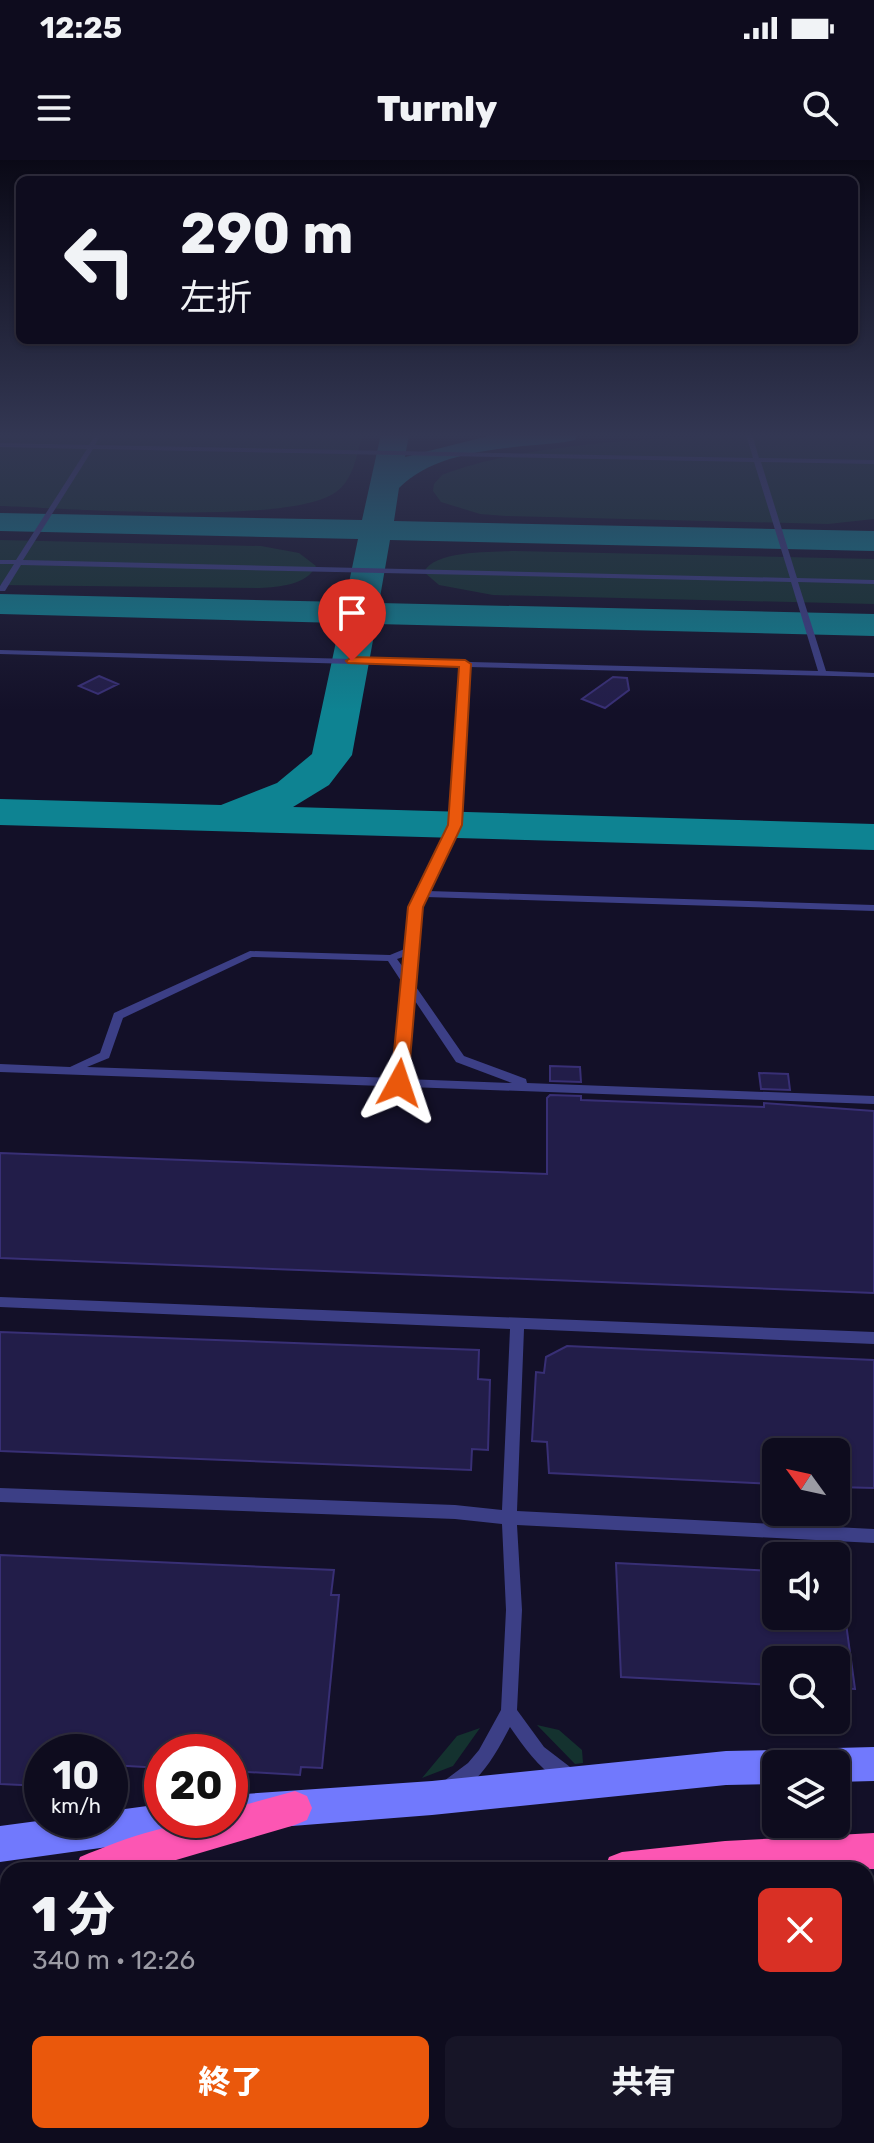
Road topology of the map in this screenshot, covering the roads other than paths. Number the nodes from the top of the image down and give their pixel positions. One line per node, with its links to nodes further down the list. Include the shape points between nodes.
1 (40, 527): 4 (lane)
2 (778, 527): 5 (lane)
3 (0, 562): 4 (lane)
4 (18, 562): 5 (lane); 7 (lane)
5 (795, 580): 6 (lane); 10 (lane)
6 (874, 582)
7 (2, 589)
8 (0, 652): 9 (lane)
9 (465, 664): 10 (lane); 12 (lane, via 455,825)
10 (823, 674): 11 (lane)
11 (874, 675)
12 (422, 894): 13 (lane); 14 (lane)
13 (874, 908)
14 (411, 950): 15 (lane); 16 (lane)
15 (391, 958): 16 (lane); 18 (lane, via 250,954 118,1016 105,1055)
16 (408, 984): 19 (lane); 20 (lane, via 460,1059)
17 (0, 1068): 18 (lane)
18 (68, 1070): 19 (lane)
19 (399, 1083): 20 (lane)
20 (544, 1088): 21 (lane)
21 (874, 1100)
22 (0, 1302): 23 (lane)
23 (517, 1325): 24 (lane); 26 (lane)
24 (874, 1338)
25 (0, 1495): 26 (lane)
26 (509, 1518): 27 (lane); 28 (lane, via 514,1610)
27 (874, 1536)
28 (509, 1712): 32 (lane, via 549,1765); 33 (lane, via 474,1769)
29 (874, 1764): 30 (street)
30 (850, 1765)
31 (762, 1767): 32 (street)
32 (586, 1783): 33 (street)
33 (432, 1798): 34 (street)
34 (295, 1808): 35 (street); 39 (highway)
35 (248, 1812)
36 (144, 1824): 37 (street)
37 (0, 1844)
38 (874, 1851): 40 (highway)
39 (115, 1862)
40 (697, 1862)

